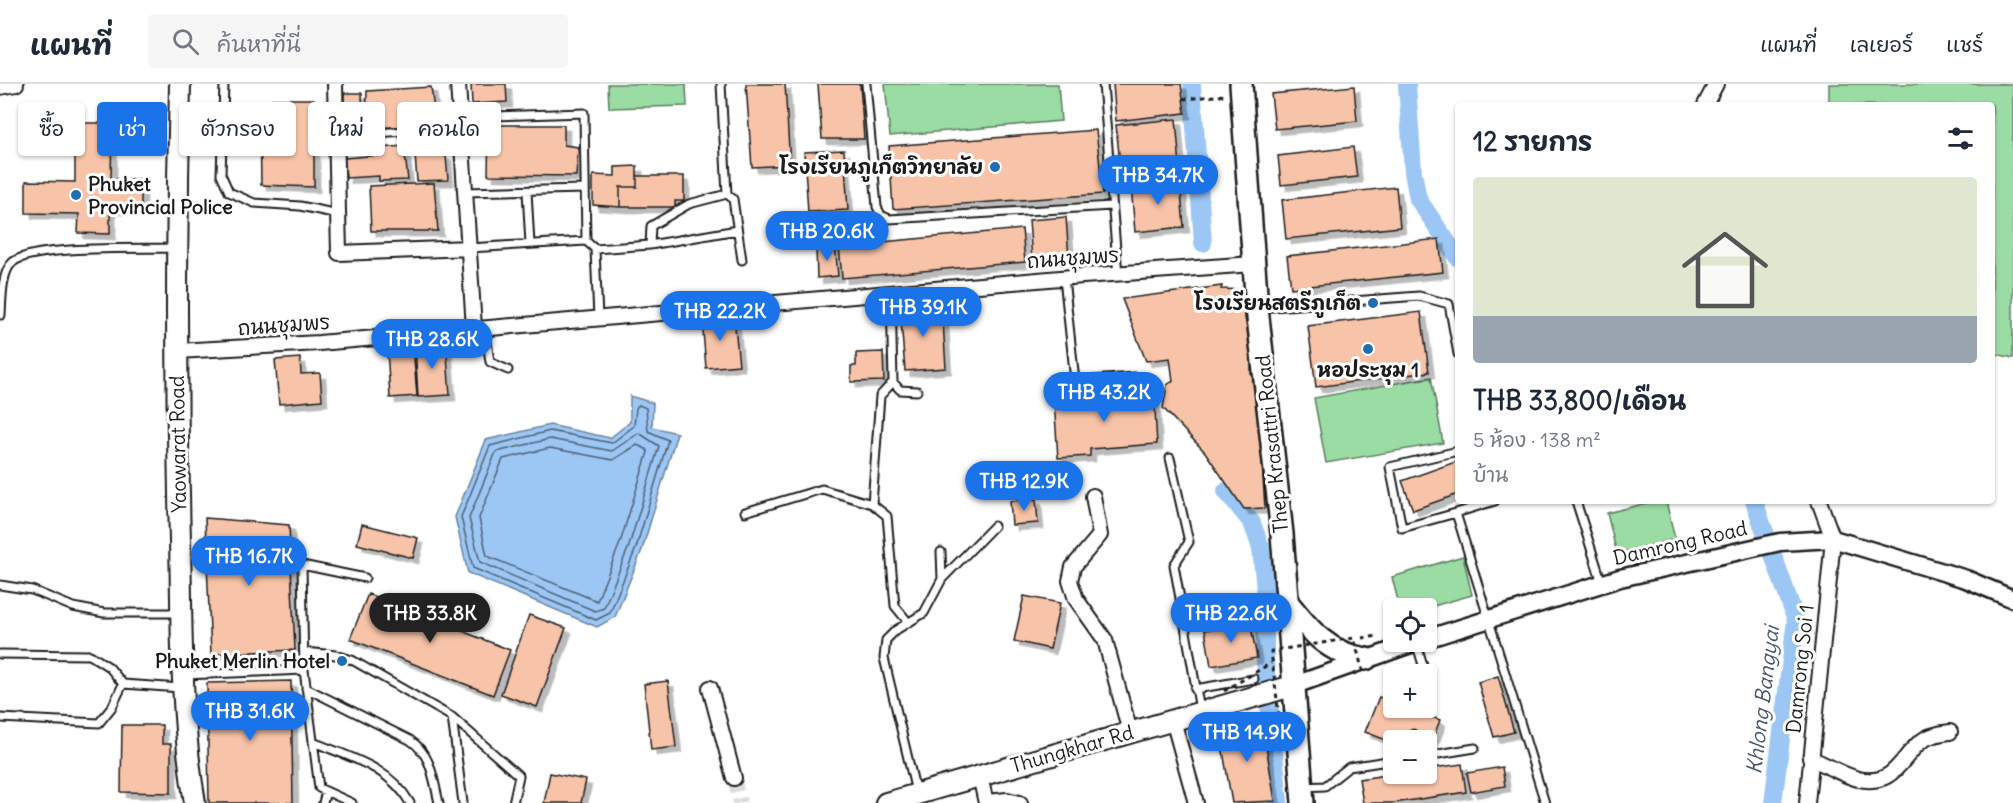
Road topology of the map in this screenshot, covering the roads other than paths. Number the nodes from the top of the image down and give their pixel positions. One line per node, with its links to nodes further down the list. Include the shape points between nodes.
1 (16, 84): 11 (street)
2 (180, 84): 28 (main road, Yaowarat Road)
3 (224, 84): 23 (lane, via 221,174 229,192 254,203)
4 (335, 84): 12 (street)
5 (458, 84): 13 (street)
6 (721, 84): 21 (lane)
7 (866, 84): 22 (lane, via 876,207 889,219)
8 (1103, 84): 22 (lane)
9 (1241, 84): 32 (main road, Thep Krasattri Road)
10 (1716, 84): 14 (street)
11 (0, 87)
12 (335, 102)
13 (460, 102)
14 (1707, 102)
15 (501, 115): 18 (lane, via 584,112)
16 (337, 156): 23 (street)
17 (463, 156): 20 (street)
18 (585, 189): 19 (lane); 25 (lane)
19 (527, 191): 20 (lane); 26 (lane)
20 (465, 192): 29 (street)
21 (727, 194): 24 (lane, via 733,199); 27 (lane, via 689,204 651,226)
22 (1112, 206): 33 (lane)
23 (338, 213): 29 (street, via 339,253)
24 (737, 230): 27 (lane); 31 (lane)
25 (586, 241): 26 (lane); 30 (lane)
26 (530, 244): 29 (lane)
27 (650, 245): 30 (lane)
28 (176, 248): 37 (lane, via 22,256 11,263 6,276); 41 (main road, Yaowarat Road)
29 (469, 248): 39 (street)
30 (595, 249): 38 (lane)
31 (742, 260)
32 (1254, 264): 33 (street, ถนนชุมพร); 36 (main road, Thep Krasattri Road)
33 (1118, 275): 34 (street, ถนนชุมพร)
34 (1064, 278): 35 (street, ถนนชุมพร); 43 (lane, via 1075,381)
35 (891, 293): 38 (street, ถนนชุมพร); 44 (lane)
36 (1257, 308): 40 (lane, via 1419,296 1449,304); 63 (main road, Thep Krasattri Road)
37 (1, 315)
38 (598, 318): 39 (street, ถนนชุมพร)
39 (480, 328): 41 (street, ถนนชุมพร); 42 (lane, via 490,362)
40 (1455, 337)
41 (177, 351): 64 (main road, Yaowarat Road)
42 (508, 370)
43 (1135, 377)
44 (893, 382): 45 (lane, via 900,390); 49 (lane, via 880,396)
45 (917, 391)
46 (1455, 452): 54 (lane, via 1390,467 1402,528)
47 (1170, 458): 79 (lane, via 1189,542 1174,565)
48 (1093, 496): 84 (street, via 1101,536 1073,567 1070,581 1076,599 1105,640)
49 (872, 504): 53 (lane, via 822,489); 66 (lane, via 887,516 896,606)
50 (1485, 504): 54 (lane)
51 (1577, 504): 60 (lane)
52 (1820, 504): 56 (street)
53 (745, 512)
54 (1456, 513): 65 (lane)
55 (994, 526): 59 (lane)
56 (1833, 539): 60 (street, Damrong Road, via 1780,542); 62 (street, Damrong Road, via 1966,579); 89 (street, Damrong Soi 1)
57 (941, 552): 59 (lane)
58 (365, 578): 68 (lane, via 302,565)
59 (942, 579): 66 (lane, via 924,613)
60 (1602, 583): 65 (street, Damrong Road)
61 (0, 585): 64 (lane, via 32,590 73,608 104,613)
62 (2013, 599)
63 (1288, 603): 71 (main road, via 1319,639); 78 (main road, Thep Krasattri Road)
64 (182, 613): 73 (main road, Yaowarat Road)
65 (1488, 618): 67 (street, Damrong Road); 107 (lane)
66 (908, 622): 94 (lane, via 886,640 884,658)
67 (1437, 635)
68 (304, 652): 72 (lane); 81 (lane, via 352,660)
69 (1396, 652): 71 (street)
70 (0, 654): 74 (lane, via 90,655 109,667)
71 (1365, 668): 78 (street)
72 (304, 670): 73 (lane); 76 (lane)
73 (183, 682): 74 (lane); 96 (main road, Yaowarat Road, via 185,738)
74 (123, 684): 82 (lane, via 99,723)
75 (1257, 687): 78 (main road, Thungkhar Rd); 79 (lane); 80 (main road, Thungkhar Rd)
76 (306, 688): 86 (lane); 100 (lane, via 424,749)
77 (710, 688): 92 (street)
78 (1286, 688): 95 (main road, Thep Krasattri Road)
79 (1195, 689): 80 (lane)
80 (1200, 712): 83 (main road, Thungkhar Rd)
81 (452, 717): 101 (lane); 102 (lane, via 519,776)
82 (0, 718)
83 (1173, 720): 84 (main road, Thungkhar Rd); 106 (street)
84 (1130, 732): 91 (main road, Thungkhar Rd)
85 (1950, 732): 89 (street, via 1920,743 1904,763 1884,778 1858,778)
86 (313, 742): 93 (lane, via 320,788); 99 (lane, via 381,771 402,788)
87 (1475, 748): 88 (lane)
88 (1437, 754)
89 (1810, 758): 108 (street, Damrong Soi 1)
90 (1383, 762): 95 (lane, via 1349,767 1325,786)
91 (980, 776): 94 (main road, Thungkhar Rd); 104 (street)
92 (734, 778)
93 (326, 791): 97 (lane); 98 (lane)
94 (916, 794): 103 (main road, Thungkhar Rd)
95 (1302, 795)
96 (195, 803)
97 (323, 803)
98 (352, 803)
99 (410, 803)
100 (438, 803)
101 (463, 803)
102 (513, 803)
103 (886, 803)
104 (986, 803): 105 (street)
105 (1020, 803)
106 (1196, 803)
107 (1545, 803)
108 (1807, 803)

